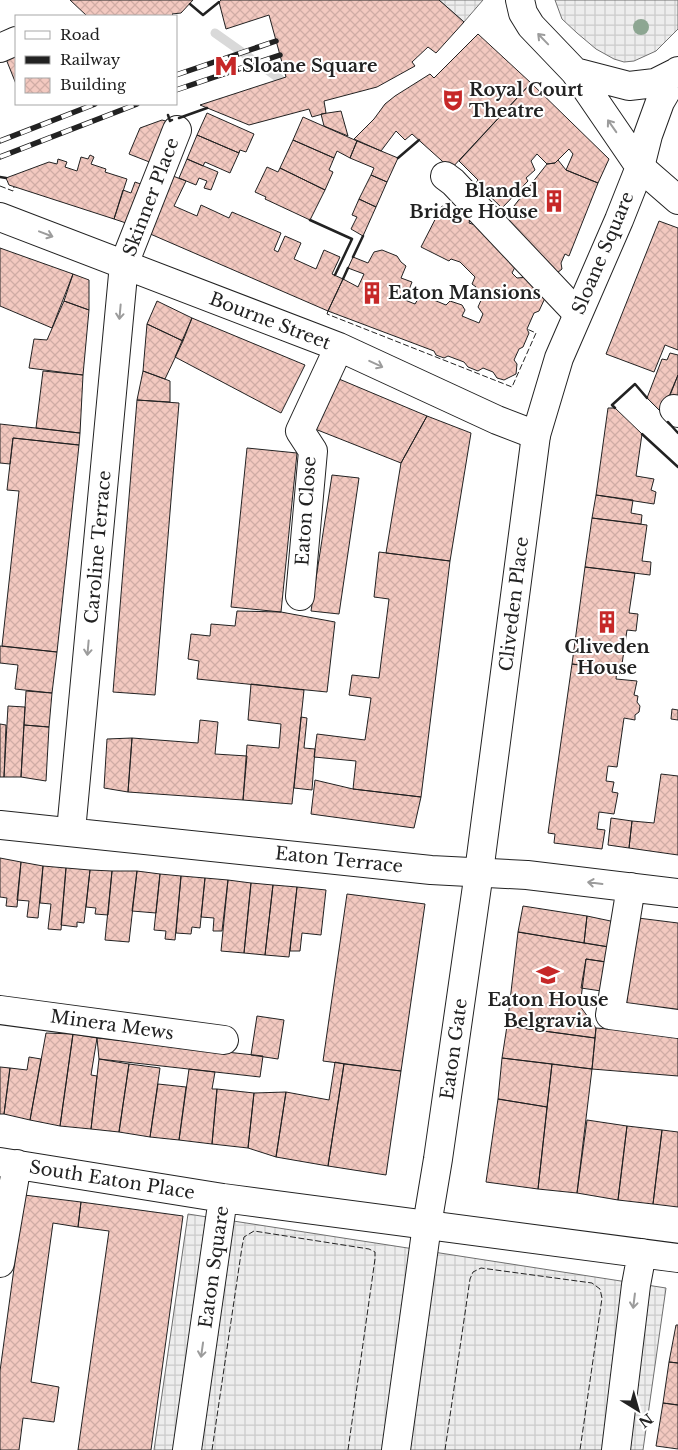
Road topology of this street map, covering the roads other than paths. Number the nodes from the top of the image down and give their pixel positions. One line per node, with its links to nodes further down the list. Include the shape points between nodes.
1 (518, 1): 4 (street, one-way to 1, via 531,26)
2 (15, 41): 3 (street)
3 (0, 48)
4 (575, 72): 5 (street, Sloane Square, via 629,86 655,83); 7 (street, one-way to 4)
5 (678, 72): 7 (street, Sloane Square, via 660,102)
6 (177, 130): 11 (street, Skinner Place)
7 (640, 167): 9 (street); 12 (street, Sloane Square)
8 (445, 176): 12 (street)
9 (678, 200)
10 (0, 217): 11 (street, Bourne Street, one-way to 11)
11 (124, 264): 14 (street, Bourne Street); 18 (street, Caroline Terrace, one-way to 18)
12 (577, 313): 13 (street, Sloane Square)
13 (566, 338): 15 (street, Cliveden Place)
14 (339, 347): 15 (street, Bourne Street, one-way to 15); 16 (street, Eaton Close, via 300,431 313,451)
15 (536, 435): 19 (street, Cliveden Place)
16 (300, 596)
17 (0, 825): 18 (street, Eaton Terrace)
18 (70, 831): 19 (street, Eaton Terrace, via 432,870)
19 (479, 872): 20 (street, Eaton Terrace, one-way to 19); 27 (street, Eaton Gate)
20 (631, 887): 21 (street, Eaton Terrace); 23 (street, via 610,1015)
21 (678, 893)
22 (0, 1010): 24 (street, Minera Mews)
23 (678, 1024)
24 (224, 1040)
25 (8, 1163): 26 (street, South Eaton Place); 30 (street)
26 (223, 1198): 27 (street, Eaton Square); 31 (street, Eaton Square, one-way to 31)
27 (427, 1226): 28 (street, Eaton Square); 32 (street)
28 (642, 1253): 29 (street, Eaton Square); 33 (street, one-way to 33)
29 (678, 1258)
30 (0, 1263)
31 (187, 1450)
32 (396, 1450)
33 (616, 1450)

